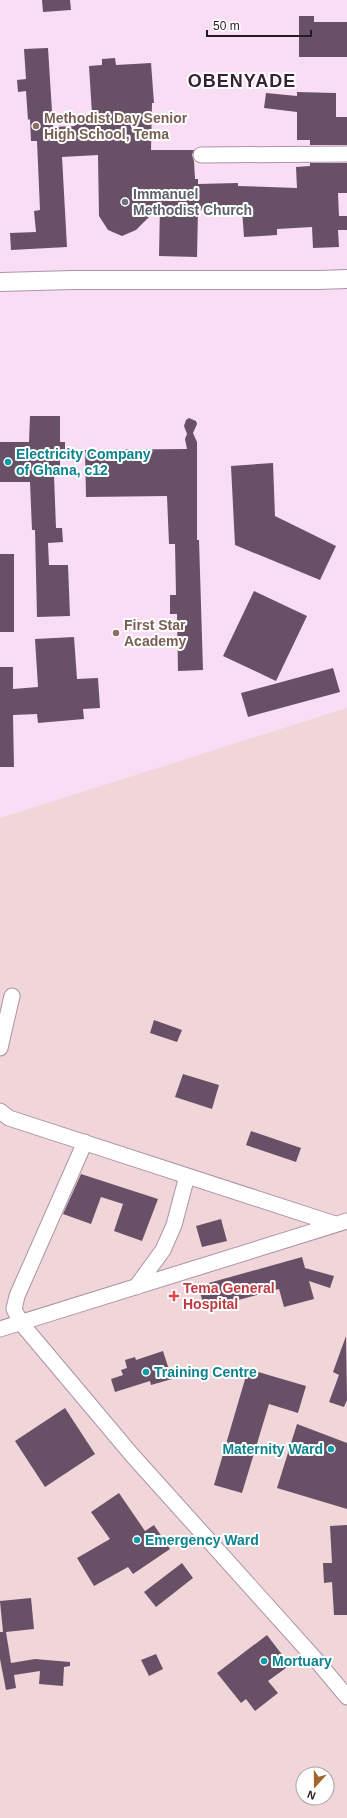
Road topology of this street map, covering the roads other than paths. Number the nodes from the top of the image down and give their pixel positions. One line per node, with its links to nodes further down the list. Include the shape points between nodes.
1 (347, 154): 2 (street)
2 (201, 155)
3 (347, 279): 4 (street)
4 (0, 282)
5 (12, 996): 6 (street)
6 (0, 1048)
7 (0, 1111): 8 (street, via 9,1118)
8 (85, 1142): 9 (street); 12 (street, via 17,1296 14,1309)
9 (188, 1176): 10 (street); 11 (street, via 174,1225 163,1250)
10 (341, 1222): 11 (street)
11 (136, 1287): 12 (street)
12 (21, 1324): 13 (street); 14 (street, via 132,1455 317,1660)
13 (0, 1329)
14 (347, 1697)

